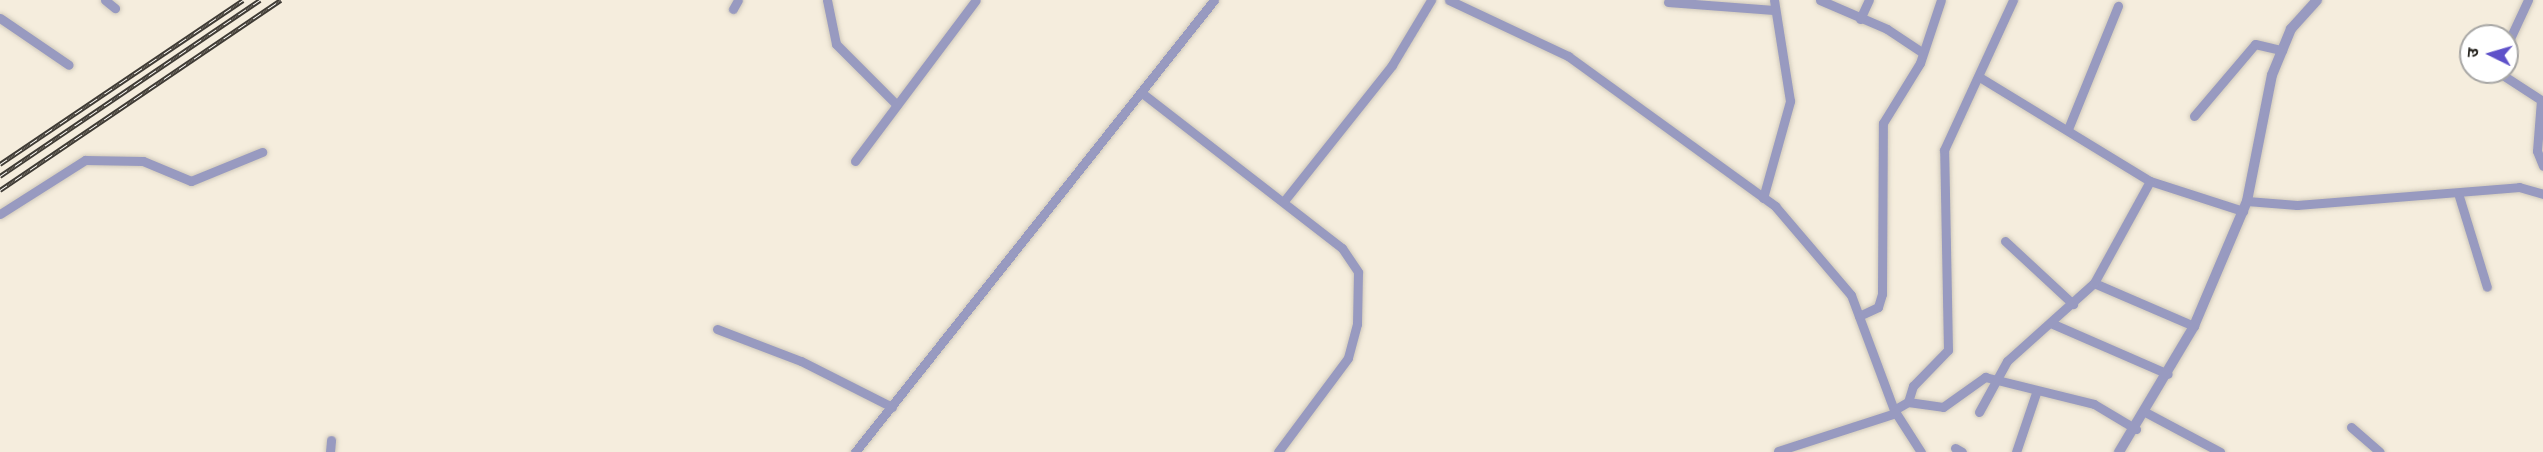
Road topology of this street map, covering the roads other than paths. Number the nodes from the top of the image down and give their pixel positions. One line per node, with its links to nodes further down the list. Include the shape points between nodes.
1 (105, 0): 16 (street)
2 (827, 0): 26 (street, via 836,44)
3 (976, 0): 26 (street)
4 (1214, 0): 25 (street)
5 (1431, 0): 36 (street, via 1392,65)
6 (1449, 0): 35 (street, via 1568,56)
7 (1820, 0): 18 (street)
8 (1869, 0): 18 (street)
9 (1941, 0): 21 (street)
10 (2013, 0): 23 (street)
11 (2317, 0): 20 (street, via 2291,29)
12 (2528, 0): 19 (street)
13 (1668, 2): 14 (street)
14 (1774, 5): 35 (street, via 1790,101)
15 (2118, 6): 28 (street)
16 (115, 8)
17 (0, 18): 22 (street)
18 (1860, 19): 21 (street)
19 (2517, 24)
20 (2282, 50): 27 (street, via 2255,44); 37 (street, via 2265,99)
21 (1923, 53): 43 (street, via 1883,123 1882,294 1878,307)
22 (69, 65)
23 (1981, 78): 28 (street); 50 (street, via 1944,150 1948,350 1913,386)
24 (2516, 84): 31 (street, via 2541,100 2537,151)
25 (1142, 93): 36 (street); 51 (street)
26 (897, 105): 30 (street)
27 (2194, 116)
28 (2068, 129): 32 (street)
29 (262, 153): 38 (street, via 191,181 143,161 85,160)
30 (855, 160)
31 (2543, 166)
32 (2150, 181): 37 (street); 40 (street)
33 (2458, 193): 34 (street, via 2519,187); 37 (street, via 2424,191 2297,205); 41 (street)
34 (2543, 194)
35 (1763, 198): 43 (street, via 1846,288)
36 (1284, 201): 61 (street, via 1353,260 1360,290 1348,358)
37 (2245, 206): 45 (street)
38 (0, 214)
39 (2005, 241): 42 (street)
40 (2094, 283): 42 (street); 45 (street)
41 (2487, 288)
42 (2073, 304): 44 (street)
43 (1860, 318): 52 (street)
44 (2053, 324): 47 (street); 48 (street, via 2007,360)
45 (2194, 326): 47 (street)
46 (717, 329): 51 (street, via 801,360)
47 (2168, 374): 54 (street)
48 (1993, 381): 49 (street); 50 (street, via 1977,379 1942,407); 53 (street)
49 (2036, 393): 56 (street, via 2094,404); 63 (street)
50 (1908, 402): 52 (street)
51 (892, 407): 60 (street)
52 (1894, 409): 58 (street); 62 (street)
53 (1979, 412)
54 (2147, 413): 56 (street); 65 (street)
55 (2351, 427): 66 (street)
56 (2136, 429): 64 (street)
57 (331, 440): 59 (street)
58 (1778, 451)
59 (330, 452)
60 (855, 452)
61 (1278, 452)
62 (1921, 452)
63 (2016, 452)
64 (2119, 452)
65 (2220, 452)
66 (2380, 452)

